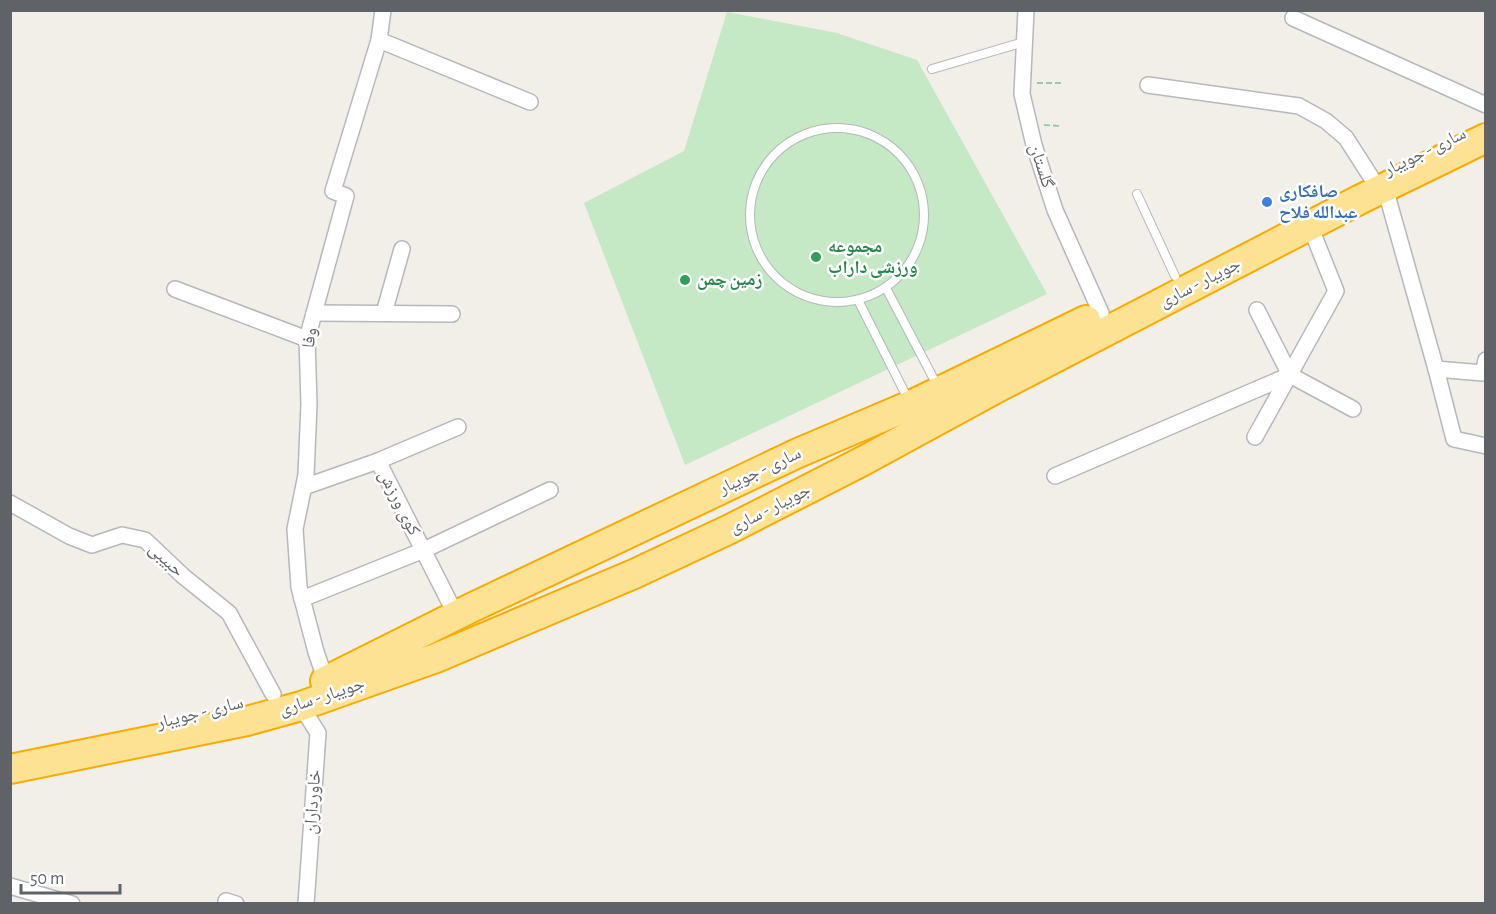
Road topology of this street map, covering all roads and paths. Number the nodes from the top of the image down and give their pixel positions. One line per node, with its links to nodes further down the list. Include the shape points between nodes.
1 (383, 10): 4 (street, وفا)
2 (1026, 10): 5 (street, گلستان)
3 (1293, 18): 11 (street)
4 (379, 40): 10 (street); 23 (street, وفا, via 333,191 346,196)
5 (1024, 42): 6 (lane); 7 (street, گلستان)
6 (932, 69)
7 (1022, 83): 8 (path); 25 (street, گلستان, via 1034,145 1055,210)
8 (1064, 83)
9 (1148, 85): 14 (street, via 1299,106 1346,138)
10 (530, 102)
11 (1485, 105)
12 (1485, 122): 14 (highway, ساری - جویبار)
13 (1485, 138): 14 (highway, جویبار - ساری)
14 (1378, 183): 16 (highway, جویبار - ساری); 18 (highway, ساری - جویبار); 28 (street)
15 (1137, 194): 18 (lane)
16 (1310, 226): 30 (street, via 1336,291); 38 (highway, جویبار - ساری)
17 (402, 249): 24 (street)
18 (1175, 276): 25 (highway, ساری - جویبار)
19 (886, 288): 21 (lane); 21 (lane, via 907,268 921,241 925,212 919,183 904,157 881,138 853,128 825,128 798,136 775,152 759,175 750,201 750,230 759,256 776,279 800,295 829,303); 31 (lane)
20 (174, 289): 27 (street)
21 (858, 300): 32 (lane)
22 (1257, 310): 30 (street)
23 (314, 313): 24 (street); 27 (street, وفا)
24 (384, 313): 26 (street)
25 (1101, 313): 31 (highway, ساری - جویبار)
26 (452, 314)
27 (307, 339): 40 (street, وفا, via 309,404)
28 (1436, 369): 29 (street); 36 (street, via 1454,439)
29 (1485, 369)
30 (1290, 375): 33 (street); 35 (street); 39 (street)
31 (940, 391): 32 (highway, ساری - جویبار)
32 (911, 405): 43 (highway, ساری - جویبار)
33 (1353, 409)
34 (458, 427): 37 (street)
35 (1255, 437)
36 (1485, 446)
37 (378, 461): 40 (street, کوی ورزش); 44 (street, کوی ورزش)
38 (863, 461): 43 (highway, via 826,467 794,480 691,531 681,529 678,521); 45 (highway, جویبار - ساری)
39 (1055, 476)
40 (303, 487): 47 (street, وفا, via 295,530)
41 (550, 490): 44 (street)
42 (10, 503): 50 (street, حبیبی, via 69,536 92,544 122,535 145,540 229,613)
43 (683, 508): 46 (highway, ساری - جویبار)
44 (424, 550): 47 (street); 48 (street, کوی ورزش)
45 (634, 574): 46 (highway, via 648,553 629,544 576,570); 51 (highway, جویبار - ساری, via 436,658)
46 (532, 579): 48 (highway, ساری - جویبار)
47 (302, 599): 49 (street, وفا)
48 (456, 615): 49 (highway, ساری - جویبار)
49 (326, 681): 50 (highway, ساری - جویبار)
50 (273, 694): 52 (highway, ساری - جویبار, via 119,733)
51 (302, 705): 53 (highway, جویبار - ساری, via 247,721); 56 (street, خاورداران, via 318,733)
52 (10, 753)
53 (10, 769)
54 (10, 886): 55 (street)
55 (72, 903)
56 (306, 903)

